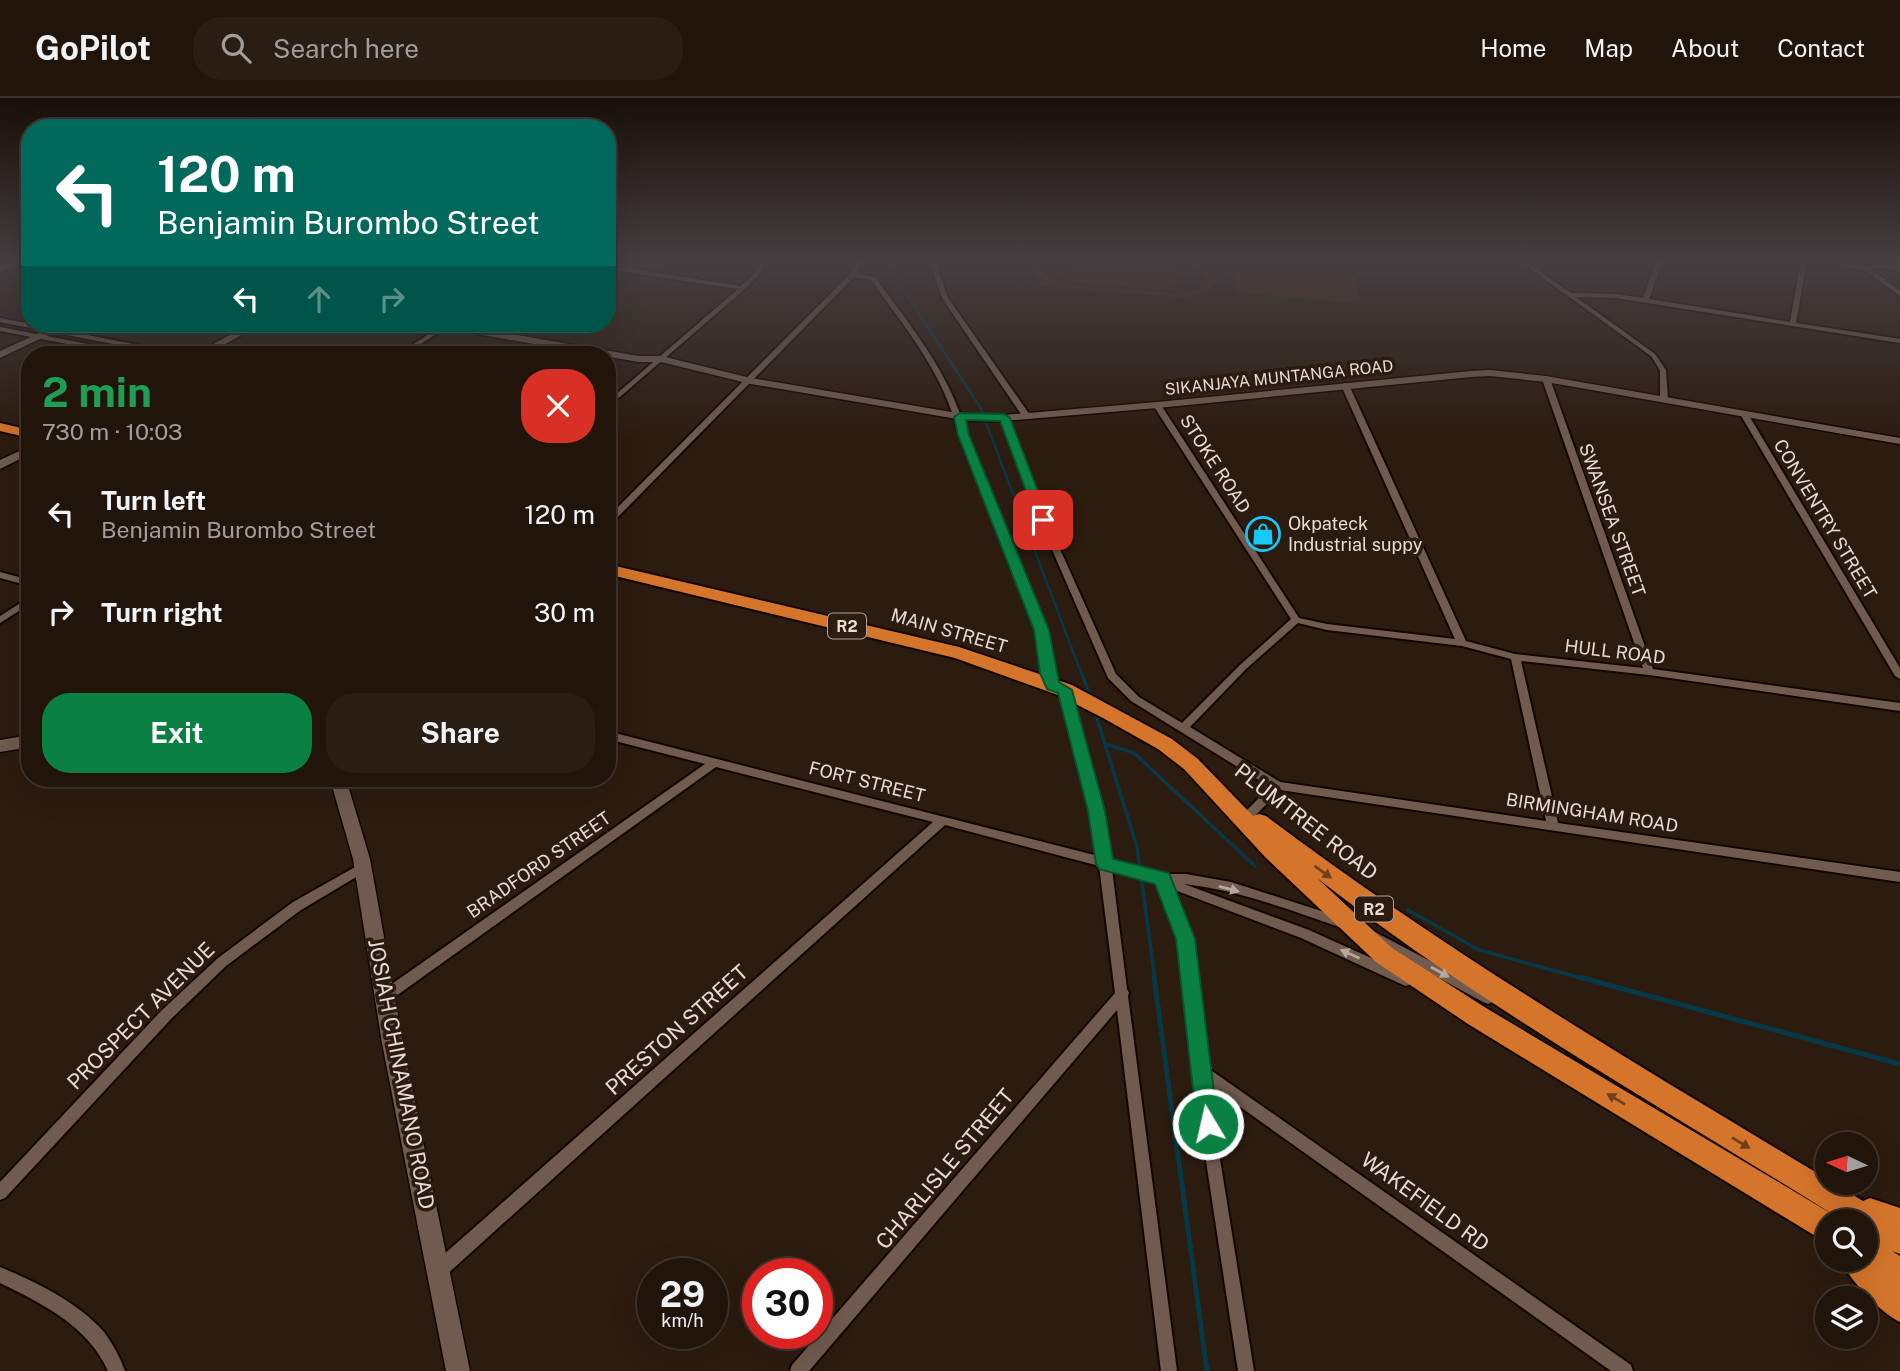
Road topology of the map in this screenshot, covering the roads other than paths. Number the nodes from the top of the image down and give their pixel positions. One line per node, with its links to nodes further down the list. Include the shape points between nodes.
1 (707, 319): 29 (street)
2 (810, 319): 31 (street)
3 (902, 319): 38 (street)
4 (960, 319): 37 (street)
5 (1605, 319): 34 (street, via 1658,361 1663,370)
6 (1763, 319): 10 (street)
7 (1794, 319): 10 (street)
8 (0, 320): 9 (street)
9 (21, 324)
10 (1793, 324): 19 (street)
11 (0, 329): 18 (street)
12 (46, 333): 18 (street)
13 (67, 333): 21 (street)
14 (239, 333): 22 (street)
15 (431, 333): 23 (street)
16 (493, 333): 24 (street)
17 (536, 333): 25 (street)
18 (39, 337): 20 (street); 27 (street)
19 (1900, 341)
20 (86, 346)
21 (133, 346)
22 (216, 346)
23 (412, 346)
24 (566, 346)
25 (610, 346)
26 (616, 347): 29 (street)
27 (0, 355)
28 (616, 355): 29 (street)
29 (661, 359): 31 (street, SIKANJAYA MUNTANGA ROAD); 33 (street)
30 (1546, 379): 32 (street, SIKANJAYA MUNTANGA ROAD, via 1490,373); 34 (street, SIKANJAYA MUNTANGA ROAD); 56 (street, SWANSEA STREET)
31 (751, 380): 38 (street, SIKANJAYA MUNTANGA ROAD); 47 (street)
32 (1345, 385): 35 (street, SIKANJAYA MUNTANGA ROAD); 54 (street)
33 (616, 398)
34 (1664, 400): 36 (street, SIKANJAYA MUNTANGA ROAD)
35 (1157, 405): 37 (street, SIKANJAYA MUNTANGA ROAD); 53 (street, STOKE ROAD)
36 (1744, 414): 43 (street, SIKANJAYA MUNTANGA ROAD); 57 (street, CONVENTRY STREET)
37 (1026, 415): 39 (street, SIKANJAYA MUNTANGA ROAD)
38 (965, 417): 39 (street, SIKANJAYA MUNTANGA ROAD); 58 (street, via 963,435 1042,630 1047,673)
39 (1000, 418): 60 (street, via 1107,667 1135,699)
40 (0, 427): 41 (highway)
41 (21, 432)
42 (0, 438): 44 (highway)
43 (1900, 442)
44 (21, 444)
45 (21, 453): 46 (street)
46 (0, 466)
47 (616, 514)
48 (616, 571): 58 (highway, MAIN STREET / R2, via 959,653)
49 (0, 575): 50 (street)
50 (21, 581)
51 (21, 606): 52 (street)
52 (0, 620)
53 (1296, 620): 54 (street, HULL ROAD); 60 (street)
54 (1462, 643): 55 (street, HULL ROAD)
55 (1515, 657): 56 (street, HULL ROAD); 70 (street)
56 (1649, 671): 59 (street, HULL ROAD)
57 (1900, 676)
58 (1066, 691): 65 (highway, MAIN STREET / R2, via 1166,744); 71 (street)
59 (1900, 707)
60 (1184, 727): 66 (street)
61 (616, 737): 64 (street, FORT STREET)
62 (21, 742): 63 (street)
63 (0, 746)
64 (715, 762): 69 (street, FORT STREET); 77 (street, BRADFORD STREET)
65 (1212, 785): 68 (highway, PLUMTREE ROAD / R2); 75 (highway, PLUMTREE ROAD / R2)
66 (1278, 786): 68 (street); 70 (street, BIRMINGHAM ROAD)
67 (341, 787): 72 (street, JOSIAH CHINAMANO ROAD)
68 (1250, 814): 79 (highway, PLUMTREE ROAD / R2, one-way to 79, via 1369,906)
69 (943, 820): 71 (street, FORT STREET); 87 (street, PRESTON STREET)
70 (1553, 825): 73 (street, BIRMINGHAM ROAD)
71 (1111, 865): 74 (street, FORT STREET); 76 (street)
72 (364, 867): 77 (street, JOSIAH CHINAMANO ROAD); 81 (street, PROSPECT AVENUE, via 297,906 222,962 167,1014)
73 (1900, 877)
74 (1159, 878): 75 (street, one-way to 75, via 1215,885); 78 (street, one-way to 74, via 1349,953); 80 (street, via 1185,939)
75 (1350, 925): 78 (highway, PLUMTREE ROAD / R2, via 1384,955); 79 (street, one-way to 79, via 1513,1012)
76 (1124, 993): 94 (street, CHARLISLE STREET); 95 (street)
77 (384, 997): 87 (street, JOSIAH CHINAMANO ROAD)
78 (1477, 1016): 83 (highway, PLUMTREE ROAD / R2, one-way to 78)
79 (1543, 1023): 82 (highway, PLUMTREE ROAD / R2, one-way to 82)
80 (1199, 1069): 96 (street); 97 (street, WAKEFIELD RD)
81 (0, 1193)
82 (1840, 1202): 84 (highway); 85 (highway, PLUMTREE ROAD / R2)
83 (1815, 1221)
84 (1900, 1222)
85 (1900, 1240)
86 (1878, 1258): 89 (highway)
87 (438, 1271): 93 (street, JOSIAH CHINAMANO ROAD)
88 (1866, 1272): 91 (highway)
89 (1900, 1272)
90 (0, 1275): 92 (street, via 69,1312 104,1347)
91 (1900, 1307)
92 (117, 1371)
93 (458, 1371)
94 (798, 1371)
95 (1169, 1371)
96 (1246, 1371)
97 (1625, 1371)

